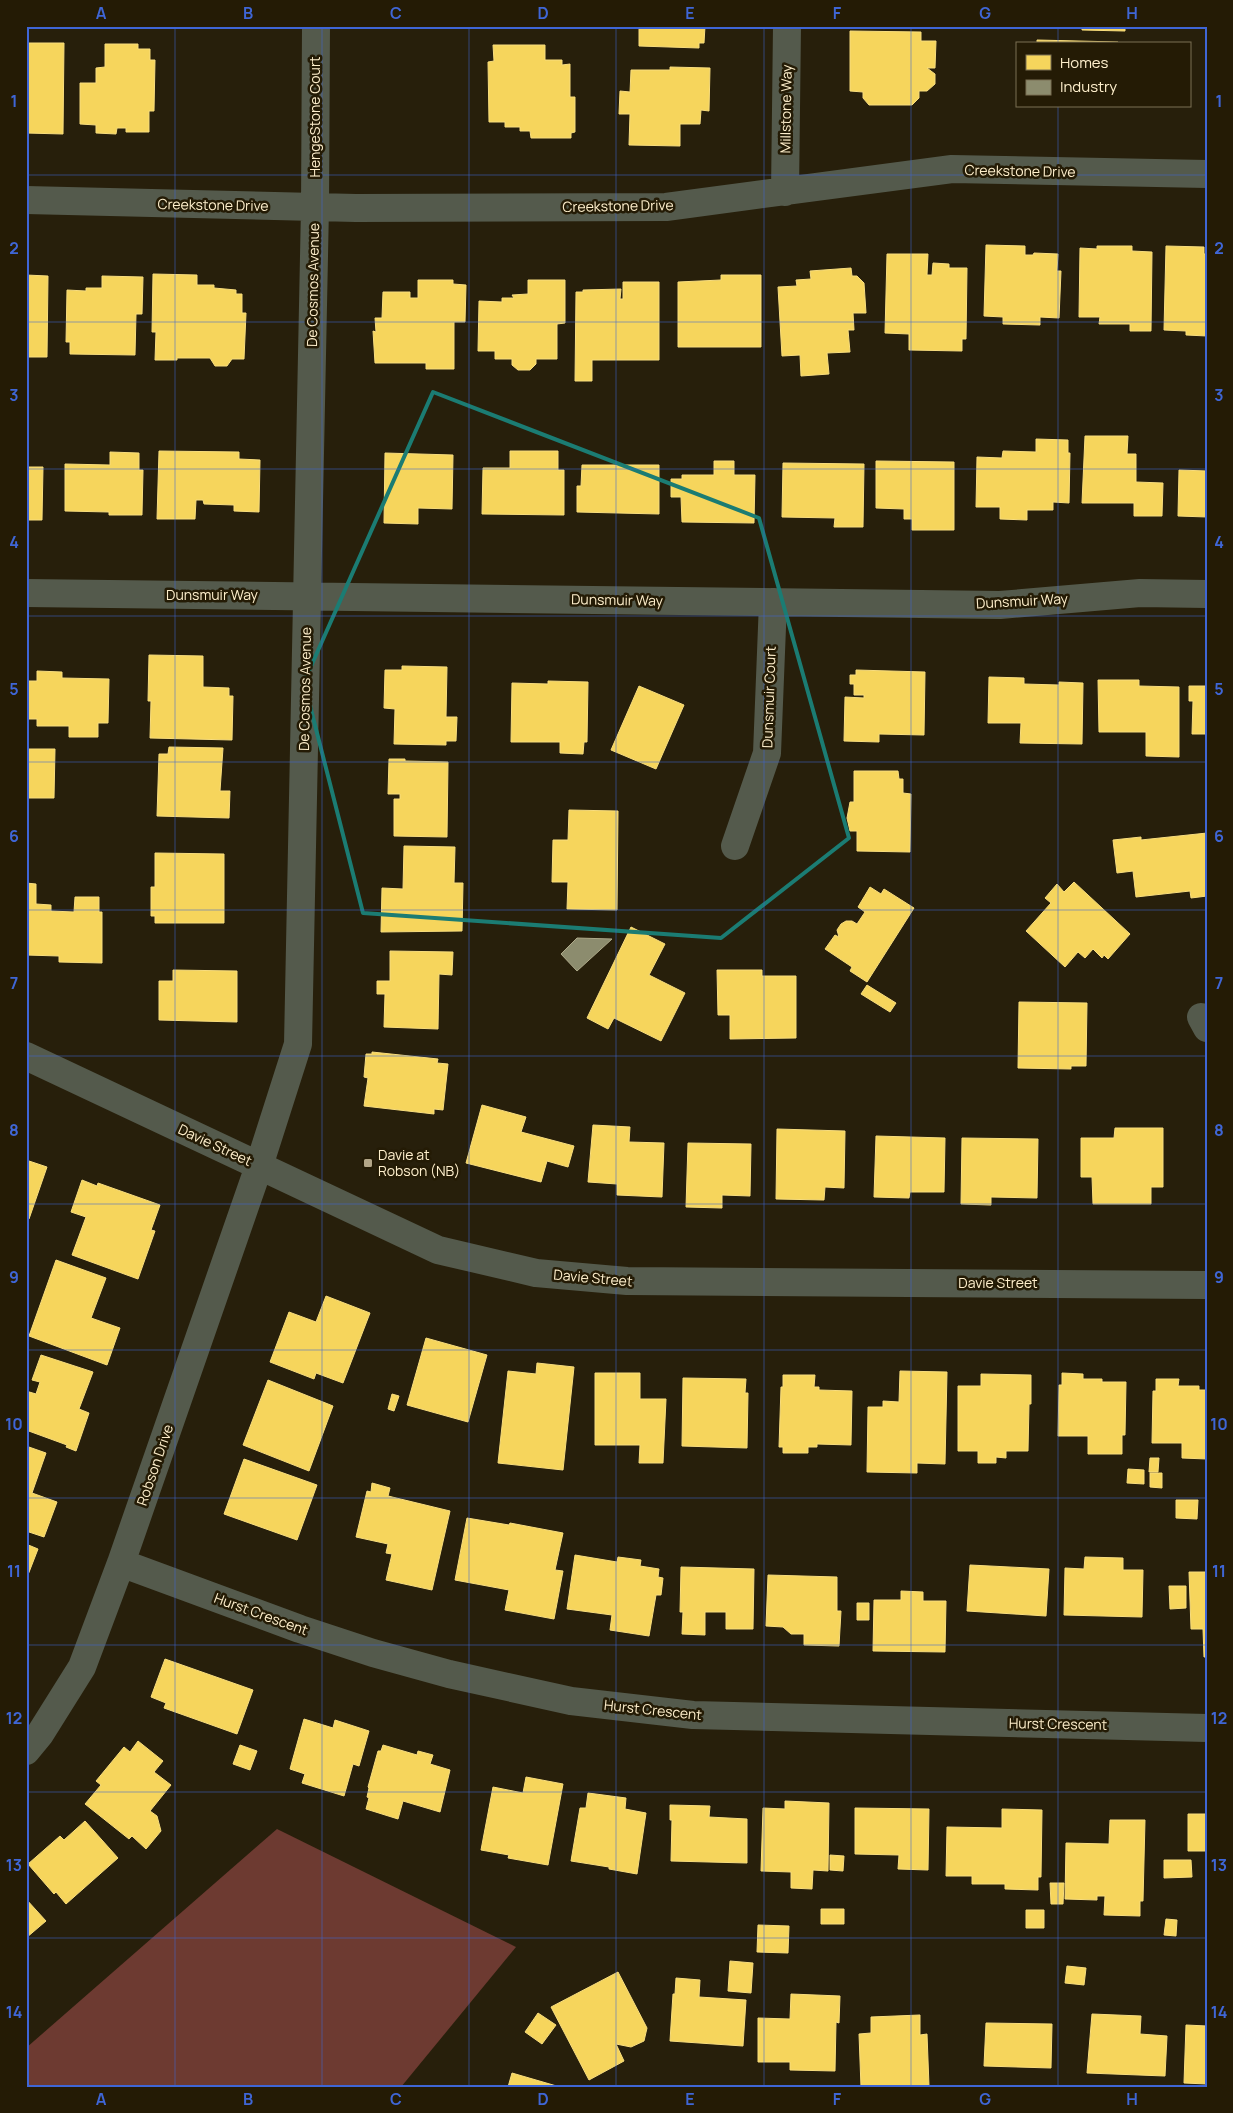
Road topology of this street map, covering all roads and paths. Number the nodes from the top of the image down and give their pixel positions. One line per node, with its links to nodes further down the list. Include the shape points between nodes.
1 (316, 26): 6 (street, HengeStone Court)
2 (787, 26): 4 (street, Millstone Way)
3 (1207, 174): 4 (street, Creekstone Drive, via 952,169)
4 (785, 192): 6 (street, Creekstone Drive, via 666,207)
5 (26, 200): 6 (street, Creekstone Drive)
6 (315, 207): 9 (street, De Cosmos Avenue)
7 (26, 593): 9 (street, Dunsmuir Way)
8 (1207, 594): 10 (street, Dunsmuir Way, via 1140,592 1000,605)
9 (307, 595): 10 (street, Dunsmuir Way); 13 (street, De Cosmos Avenue, via 298,1044)
10 (773, 602): 11 (street, Dunsmuir Court, via 767,754)
11 (735, 846)
12 (26, 1056): 13 (street, Davie Street)
13 (259, 1166): 14 (street, Davie Street, via 438,1250 536,1273 627,1281); 15 (street, Robson Drive)
14 (1207, 1285)
15 (121, 1562): 16 (street, Hurst Crescent, via 373,1653 449,1674 571,1701 693,1715); 17 (street, Robson Drive, via 82,1667)
16 (1207, 1728)
17 (26, 1751)

